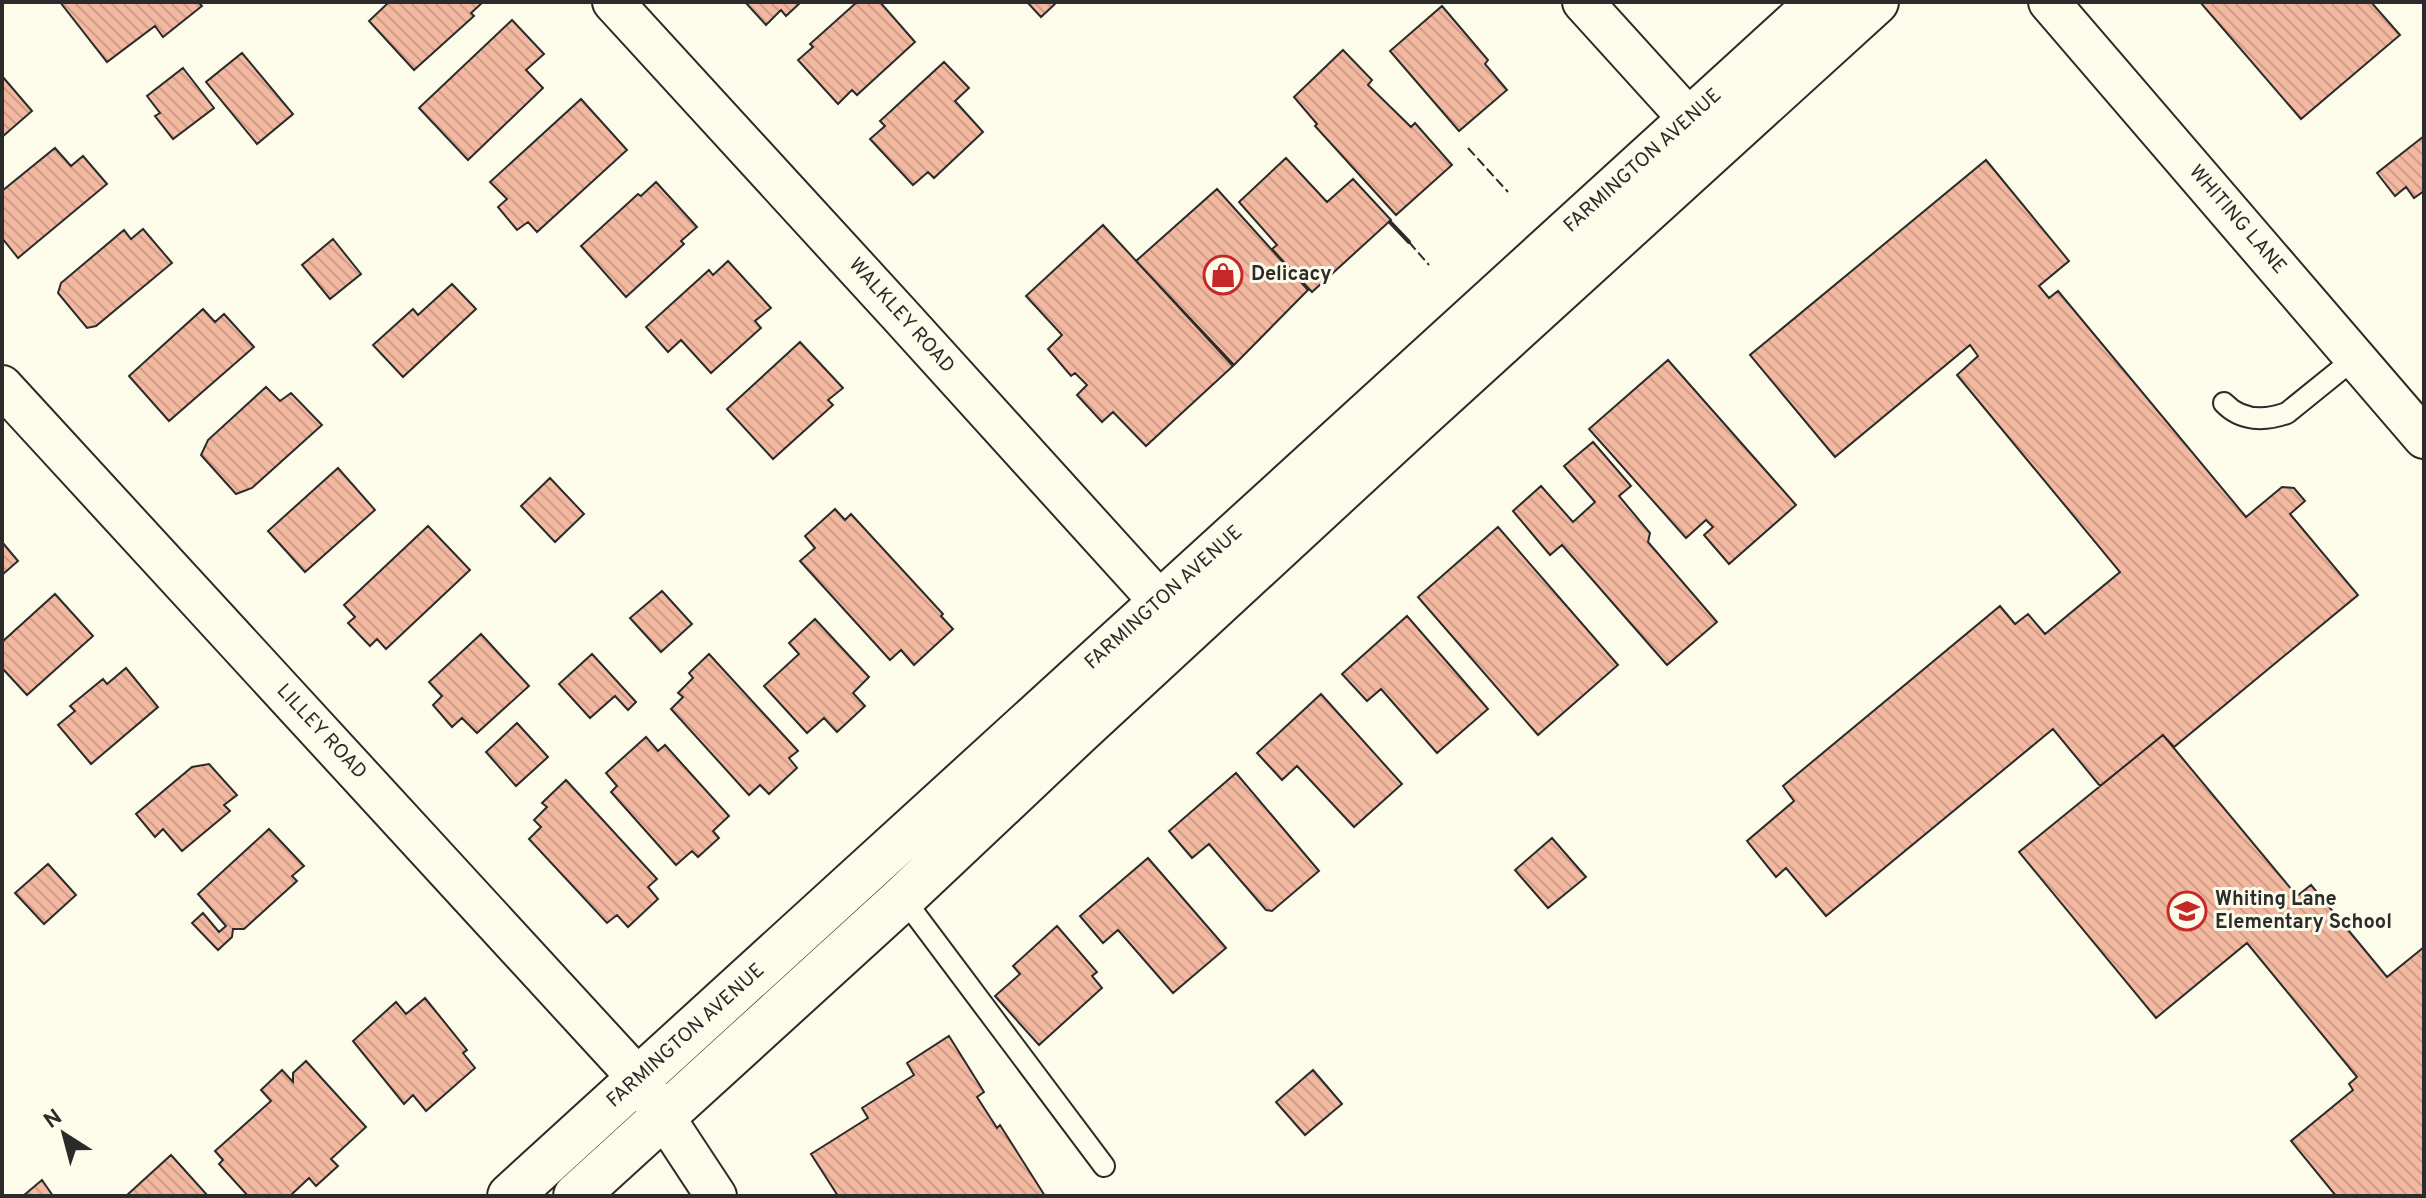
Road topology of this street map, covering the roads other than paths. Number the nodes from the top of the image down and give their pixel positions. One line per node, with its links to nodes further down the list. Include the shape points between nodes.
1 (613, 2): 11 (street, WALKLEY ROAD)
2 (1583, 2): 6 (street)
3 (1819, 2): 6 (main road, FARMINGTON AVENUE)
4 (1876, 2): 6 (main road, FARMINGTON AVENUE)
5 (2049, 2): 7 (street, WHITING LANE)
6 (1702, 134): 11 (main road, FARMINGTON AVENUE)
7 (2355, 358): 9 (lane, via 2287,413 2239,415); 10 (street, WHITING LANE)
8 (2, 386): 13 (street, LILLEY ROAD)
9 (2224, 403)
10 (2424, 438)
11 (1174, 616): 12 (main road, FARMINGTON AVENUE); 13 (main road, FARMINGTON AVENUE)
12 (903, 898): 14 (main road, FARMINGTON AVENUE); 15 (lane)
13 (639, 1079): 14 (street, LILLEY ROAD); 16 (main road, FARMINGTON AVENUE)
14 (664, 1115): 17 (main road, FARMINGTON AVENUE); 18 (street, LILLEY ROAD)
15 (1104, 1166)
16 (510, 1196)
17 (576, 1196)
18 (716, 1196)

